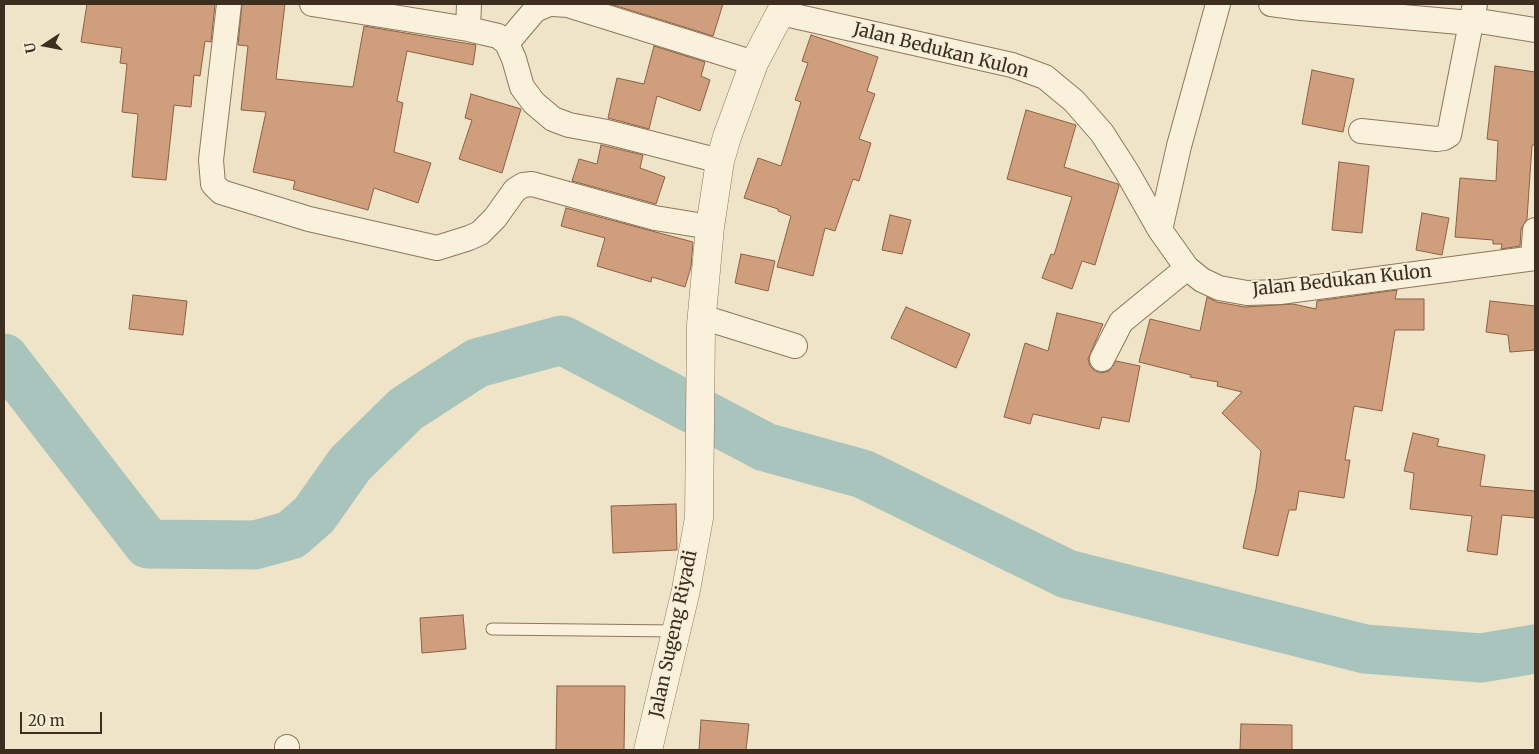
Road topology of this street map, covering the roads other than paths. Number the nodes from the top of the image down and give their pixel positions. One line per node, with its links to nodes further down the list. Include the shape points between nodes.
1 (229, 4): 16 (street, via 211,160 213,184 221,192 309,219 437,248 480,233 515,190 532,184 655,218)
2 (312, 4): 10 (street)
3 (469, 4): 10 (street)
4 (549, 4): 12 (street, via 535,10)
5 (553, 4): 13 (street, via 568,4)
6 (1218, 4): 17 (street)
7 (1271, 4): 9 (street)
8 (783, 9): 13 (street, Jalan Sugeng Riyadi); 17 (street, Jalan Bedukan Kulon, via 1012,64 1045,77 1074,101 1102,133)
9 (1473, 16): 11 (street); 14 (street, via 1449,135 1437,139)
10 (468, 29): 12 (street, via 498,36)
11 (1535, 30)
12 (507, 43): 15 (street, via 522,87 534,103 553,119)
13 (754, 63): 15 (street, Jalan Sugeng Riyadi)
14 (1361, 131)
15 (720, 161): 16 (street, Jalan Sugeng Riyadi)
16 (710, 227): 21 (street, Jalan Sugeng Riyadi)
17 (1160, 230): 20 (street, Jalan Bedukan Kulon)
18 (1535, 230): 19 (street)
19 (1534, 258): 20 (street, Jalan Bedukan Kulon, via 1247,293 1219,288)
20 (1187, 268): 23 (street, via 1120,322)
21 (701, 321): 22 (street); 25 (street, Jalan Sugeng Riyadi, via 699,518)
22 (795, 346)
23 (1102, 359)
24 (492, 629): 25 (lane)
25 (676, 631): 26 (street, Jalan Sugeng Riyadi)
26 (648, 750)

